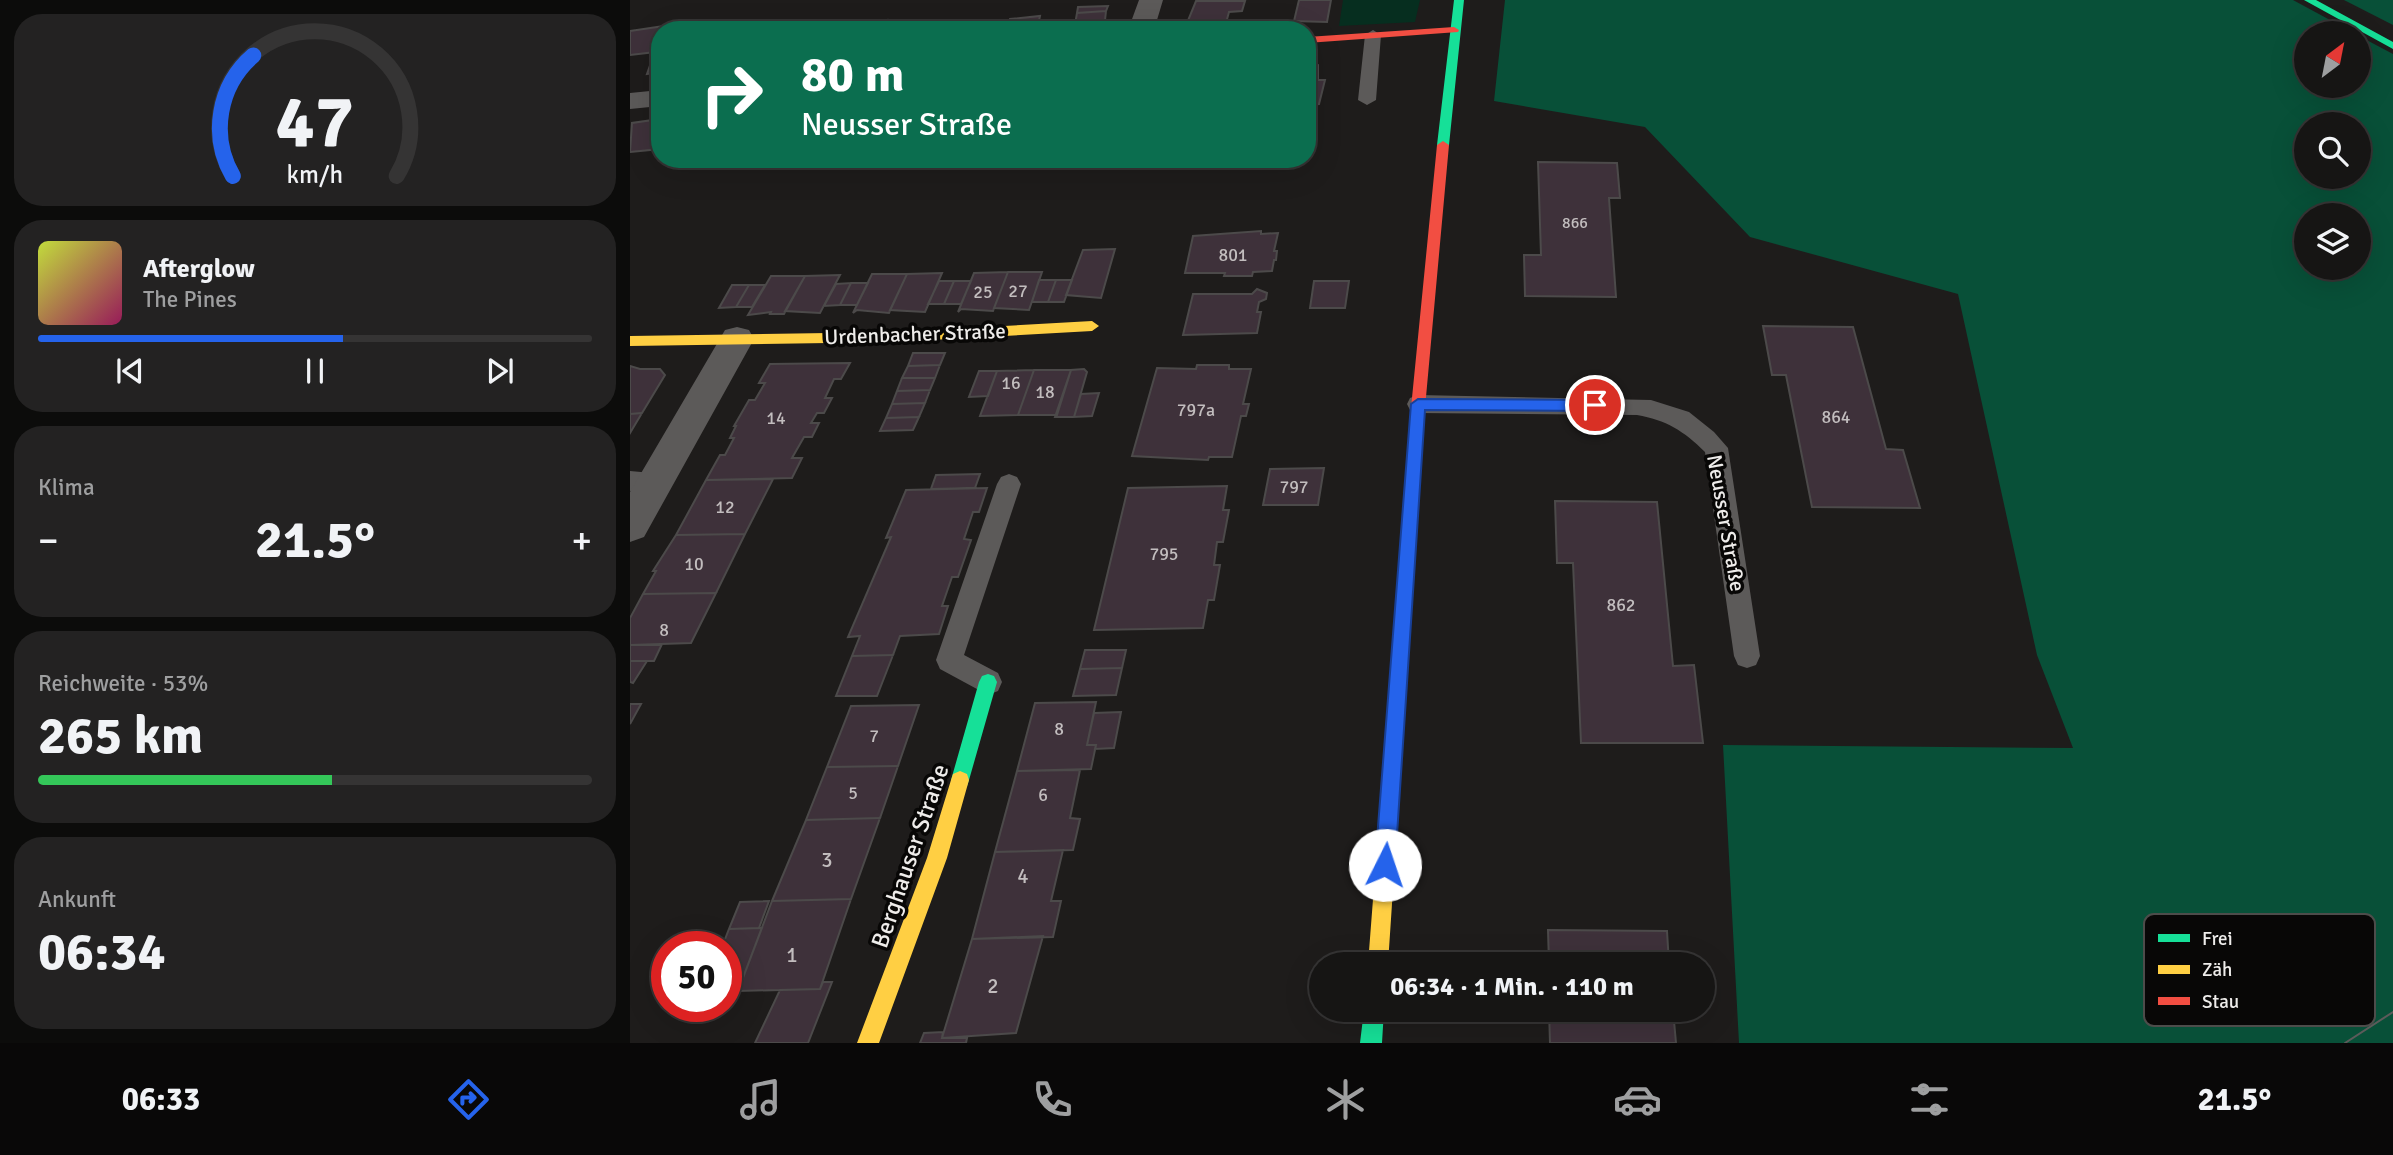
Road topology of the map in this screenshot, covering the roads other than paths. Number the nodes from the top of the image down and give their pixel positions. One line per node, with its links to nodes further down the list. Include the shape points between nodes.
1 (1151, 0): 4 (street)
2 (1459, 0): 5 (main road)
3 (2309, 0): 8 (main road)
4 (1145, 21)
5 (1454, 30): 6 (main road); 15 (main road)
6 (1373, 35): 7 (main road); 10 (lane)
7 (1316, 39)
8 (2393, 46)
9 (651, 99): 11 (street)
10 (1367, 100)
11 (630, 102)
12 (1092, 326): 13 (main road, Urdenbacher Straße, via 895,337)
13 (737, 339): 14 (main road, Urdenbacher Straße); 16 (street)
14 (630, 341)
15 (1418, 404): 19 (lane, Neusser Straße, via 1637,406 1667,410 1692,424 1716,448); 21 (main road)
16 (643, 481): 18 (street)
17 (1009, 484): 20 (lane, via 949,660)
18 (630, 526)
19 (1747, 656)
20 (989, 681): 23 (main road, Berghauser Straße, via 937,858)
21 (1379, 952)
22 (1373, 1022): 24 (main road)
23 (868, 1043)
24 (1371, 1043)

